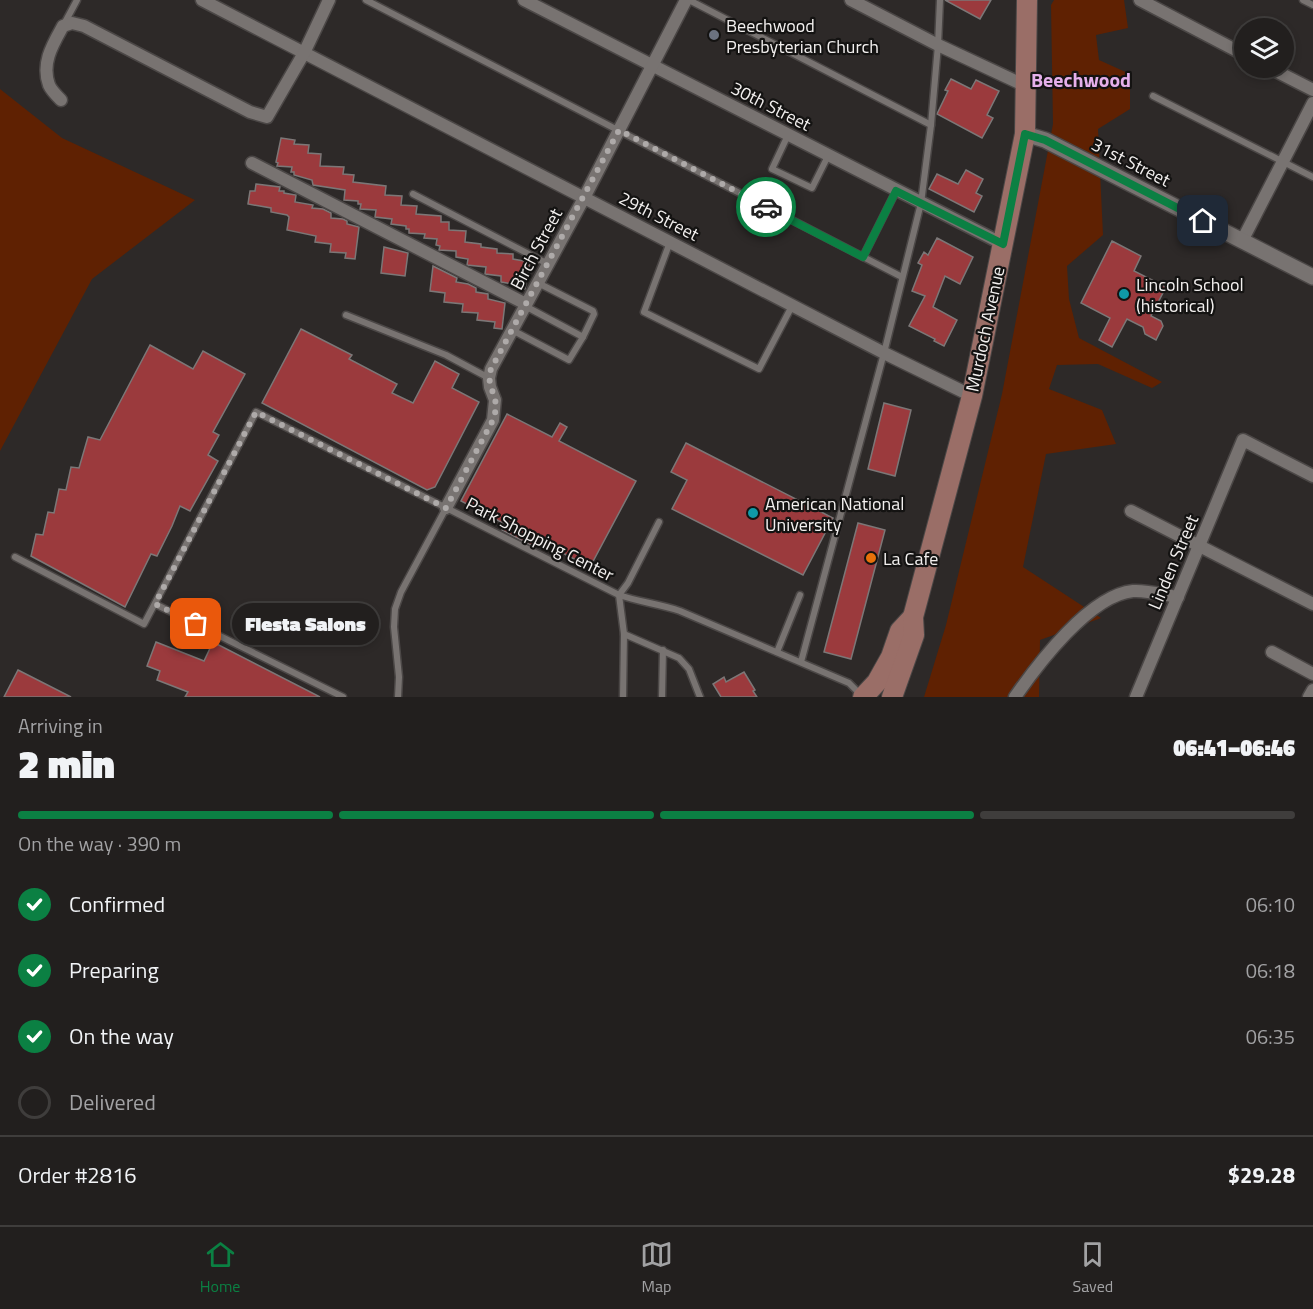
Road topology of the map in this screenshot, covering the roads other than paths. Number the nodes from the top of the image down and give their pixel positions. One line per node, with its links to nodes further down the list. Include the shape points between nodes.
1 (77, 0): 13 (lane)
2 (202, 0): 16 (street, 29th Street)
3 (329, 0): 16 (street)
4 (366, 0): 25 (lane)
5 (524, 0): 17 (street, 30th Street)
6 (687, 0): 17 (street, Birch Street); 24 (lane)
7 (851, 0): 14 (street)
8 (940, 0): 14 (lane)
9 (1027, 0): 19 (main road, Murdoch Avenue)
10 (1140, 0): 15 (street)
11 (1303, 0): 12 (lane)
12 (1313, 5)
13 (63, 26): 16 (street, via 84,26 250,112 267,117); 22 (street, via 49,50 46,69 49,86)
14 (938, 45): 19 (street); 24 (lane)
15 (1234, 48)
16 (304, 53): 34 (street, 29th Street)
17 (652, 65): 25 (street, Birch Street); 27 (street, 30th Street)
18 (1290, 78): 20 (street)
19 (1026, 86): 26 (main road, Murdoch Avenue)
20 (1313, 90)
21 (1153, 96): 29 (lane)
22 (61, 100)
23 (1313, 103): 29 (street)
24 (931, 125): 35 (lane)
25 (619, 130): 34 (street, Birch Street); 39 (lane)
26 (1025, 134): 36 (street, 31st Street, via 1045,140); 38 (main road, Murdoch Avenue)
27 (788, 135): 28 (street, 30th Street); 28 (lane, via 772,169 812,188)
28 (828, 156): 32 (street, 30th Street)
29 (1283, 162): 31 (lane); 36 (street)
30 (252, 163): 44 (street, Birch Street)
31 (1313, 177)
32 (896, 191): 35 (street, 30th Street); 39 (lane)
33 (413, 194): 40 (lane)
34 (584, 198): 37 (street, 29th Street); 40 (street, Birch Street)
35 (921, 203): 38 (street, 30th Street); 41 (lane)
36 (1242, 241): 42 (street, 31st Street)
37 (670, 242): 45 (street, 29th Street); 45 (lane, via 644,312 759,369)
38 (1003, 244): 51 (main road, Murdoch Avenue)
39 (863, 257): 41 (lane)
40 (548, 264): 43 (street, Birch Street)
41 (902, 277): 49 (lane)
42 (1313, 278)
43 (538, 282): 44 (street, Birch Street); 48 (lane, via 593,311)
44 (526, 305): 47 (street); 48 (lane)
45 (792, 306): 49 (street, 29th Street)
46 (346, 315): 50 (lane, via 446,355)
47 (512, 330): 48 (lane, via 570,360); 50 (street)
48 (583, 337)
49 (885, 354): 51 (street, 29th Street); 68 (lane)
50 (489, 378): 53 (street, via 496,410 493,420)
51 (972, 396): 63 (main road, Murdoch Avenue)
52 (1313, 476): 56 (street, Linden Street, via 1243,440)
53 (446, 508): 58 (lane, Park Shopping Center); 61 (lane, Park Shopping Center, via 256,412); 72 (lane, via 395,609)
54 (1131, 511): 56 (street)
55 (659, 522): 58 (lane)
56 (1200, 546): 60 (street, Linden Street); 62 (street)
57 (15, 556): 61 (lane, Park Shopping Center, via 144,624)
58 (619, 595): 64 (lane); 66 (lane, Park Shopping Center, via 680,610)
59 (800, 595): 66 (lane)
60 (1178, 597): 78 (street, via 1134,591 1117,594 1091,610 1062,637); 79 (street, Linden Street)
61 (155, 604): 71 (lane)
62 (1313, 604)
63 (913, 617): 76 (main road, Murdoch Avenue, via 900,631 877,682); 77 (main road, Murdoch Avenue, via 914,634)
64 (624, 634): 65 (lane); 73 (lane)
65 (663, 650): 74 (lane); 75 (lane, via 690,669)
66 (777, 652): 68 (lane, Park Shopping Center)
67 (1272, 652): 69 (street)
68 (801, 662): 76 (lane, Park Shopping Center, via 849,683)
69 (1313, 674)
70 (1313, 690): 80 (street)
71 (343, 697)
72 (398, 697)
73 (623, 697)
74 (662, 697)
75 (700, 697)
76 (863, 697)
77 (892, 697)
78 (1015, 697)
79 (1136, 697)
80 (1309, 697)

